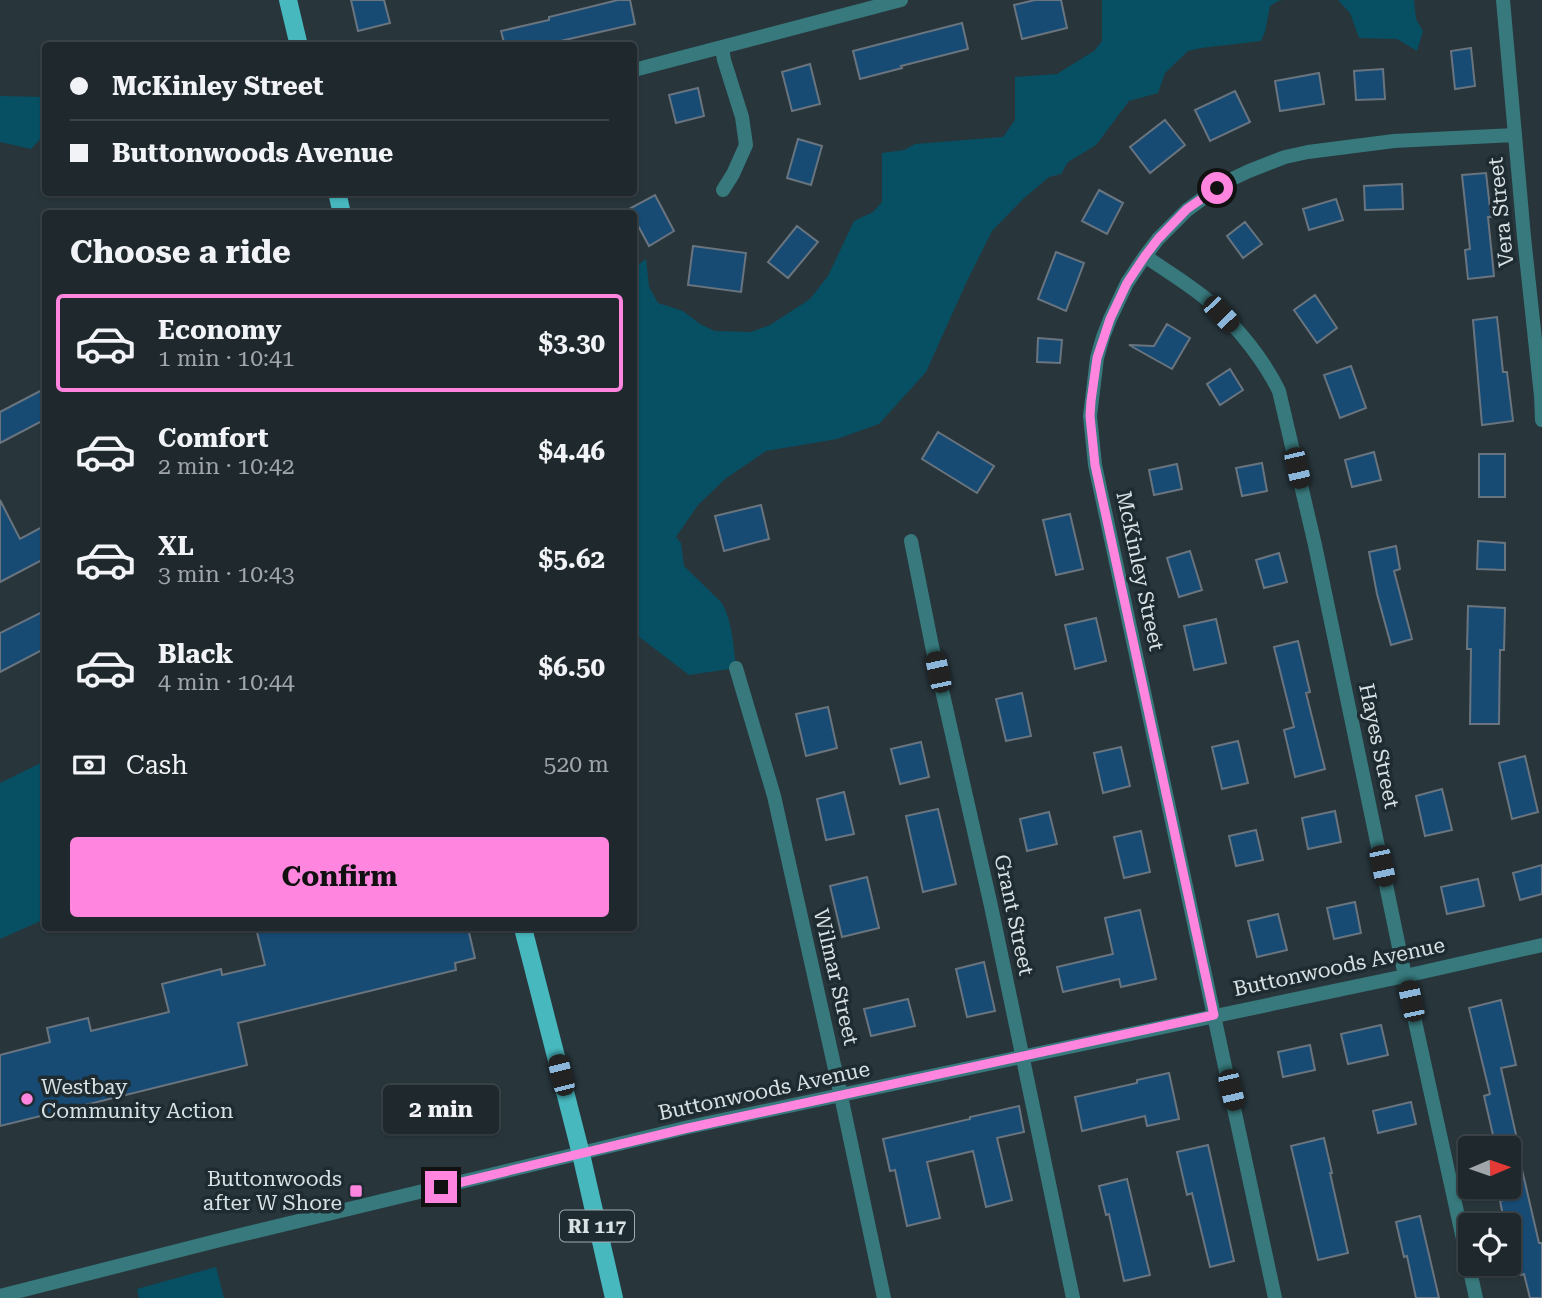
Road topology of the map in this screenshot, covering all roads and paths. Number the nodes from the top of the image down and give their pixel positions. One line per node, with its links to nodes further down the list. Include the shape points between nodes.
1 (288, 0): 4 (main road)
2 (901, 0): 5 (street)
3 (1503, 0): 7 (street, Vera Street)
4 (298, 42)
5 (722, 48): 6 (street); 8 (street, via 746,145)
6 (637, 69)
7 (1515, 135): 9 (street, McKinley Street, via 1394,141 1285,157 1249,171 1187,209); 10 (street, Vera Street)
8 (723, 190)
9 (1145, 256): 15 (street, Hayes Street, via 1211,303 1270,372 1279,391); 16 (street, McKinley Street, via 1110,319 1097,358 1091,430)
10 (1542, 420)
11 (911, 541): 17 (street, Grant Street)
12 (736, 668): 18 (street, Wilmar Street, via 774,796)
13 (524, 931): 19 (main road, RI 117)
14 (1542, 945): 15 (street, Buttonwoods Avenue)
15 (1405, 976): 16 (street, Buttonwoods Avenue); 25 (street, Hayes Street)
16 (1214, 1015): 17 (street, Buttonwoods Avenue); 24 (street, McKinley Street)
17 (1023, 1056): 18 (street, Buttonwoods Avenue); 23 (street, Grant Street)
18 (841, 1096): 19 (street, Buttonwoods Avenue); 22 (street, Wilmar Street)
19 (581, 1154): 20 (street, Buttonwoods Avenue); 21 (main road, RI 117)
20 (0, 1296)
21 (614, 1298)
22 (884, 1298)
23 (1073, 1298)
24 (1275, 1298)
25 (1476, 1298)

